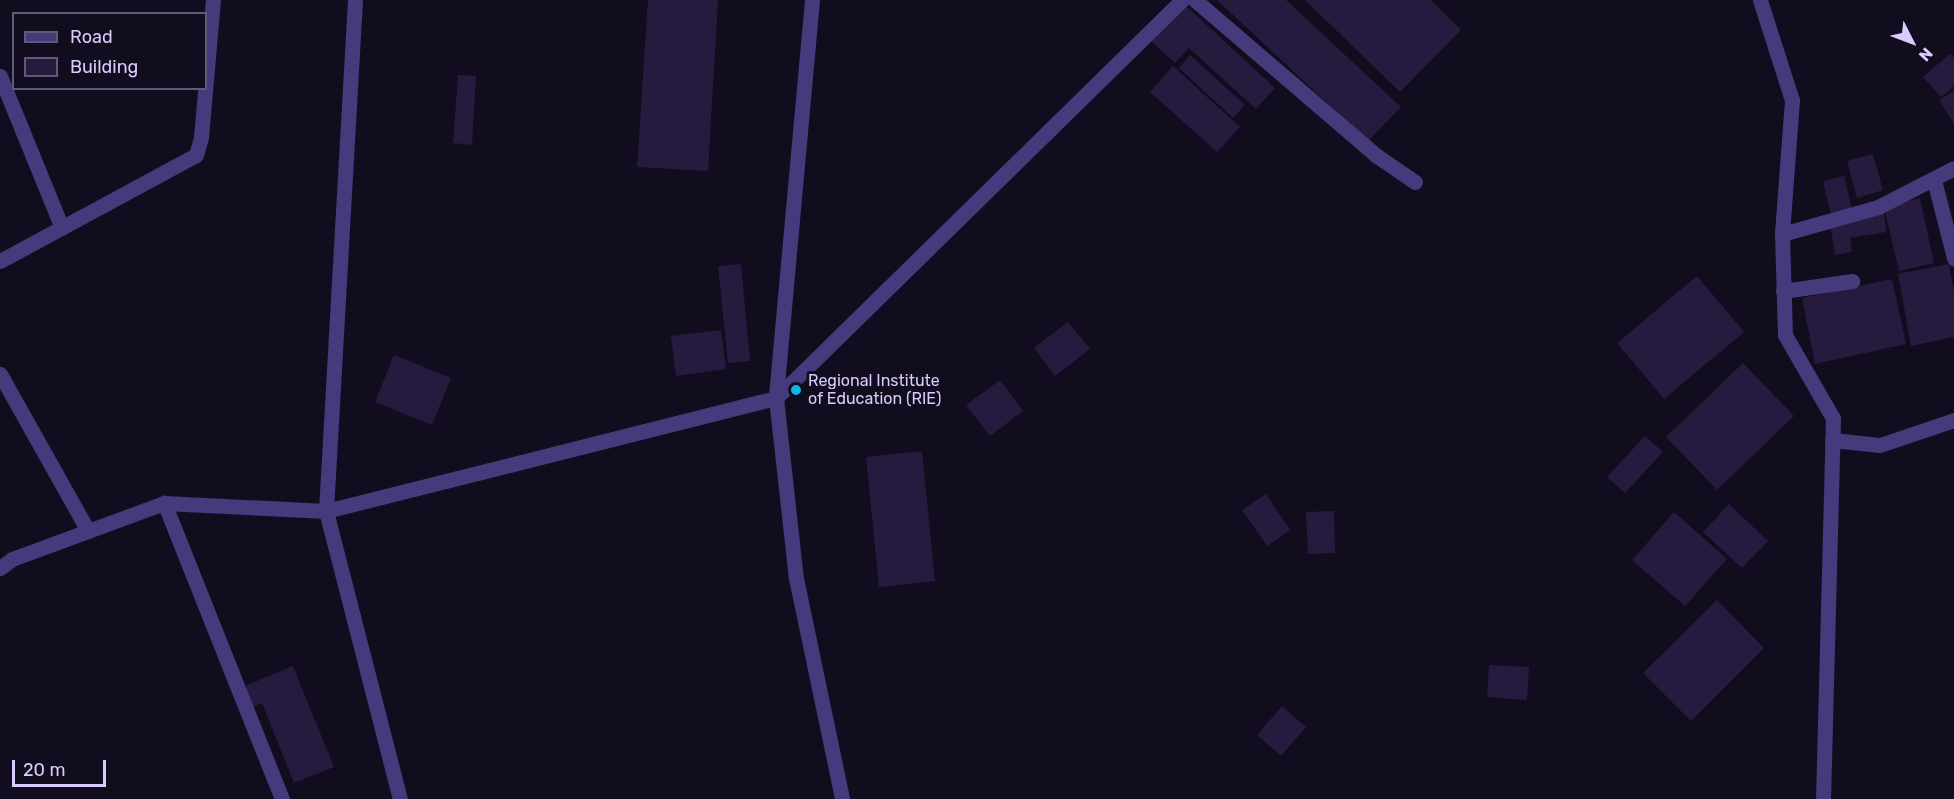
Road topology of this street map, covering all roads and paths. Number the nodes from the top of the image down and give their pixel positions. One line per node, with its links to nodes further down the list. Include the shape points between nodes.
1 (213, 0): 7 (street)
2 (355, 0): 24 (street)
3 (812, 0): 20 (street)
4 (1182, 0): 20 (street)
5 (1195, 0): 12 (street, via 1377,156)
6 (1760, 0): 14 (street, via 1792,100)
7 (207, 68)
8 (0, 76): 13 (street)
9 (205, 90): 13 (street, via 196,155)
10 (1954, 168): 11 (street)
11 (1934, 180): 14 (street, via 1878,207); 15 (street)
12 (1415, 182)
13 (62, 228): 16 (street)
14 (1782, 234): 18 (street)
15 (1954, 258)
16 (0, 261)
17 (1851, 281): 18 (street)
18 (1783, 291): 22 (street, via 1785,335 1833,418)
19 (0, 374): 25 (street)
20 (776, 398): 24 (street); 29 (street, via 796,578)
21 (1954, 420): 22 (street, via 1880,445)
22 (1832, 440): 30 (street)
23 (164, 503): 24 (street); 25 (street); 27 (street)
24 (326, 510): 28 (street)
25 (88, 531): 26 (street)
26 (0, 568)
27 (282, 799)
28 (400, 799)
29 (842, 799)
30 (1823, 799)

